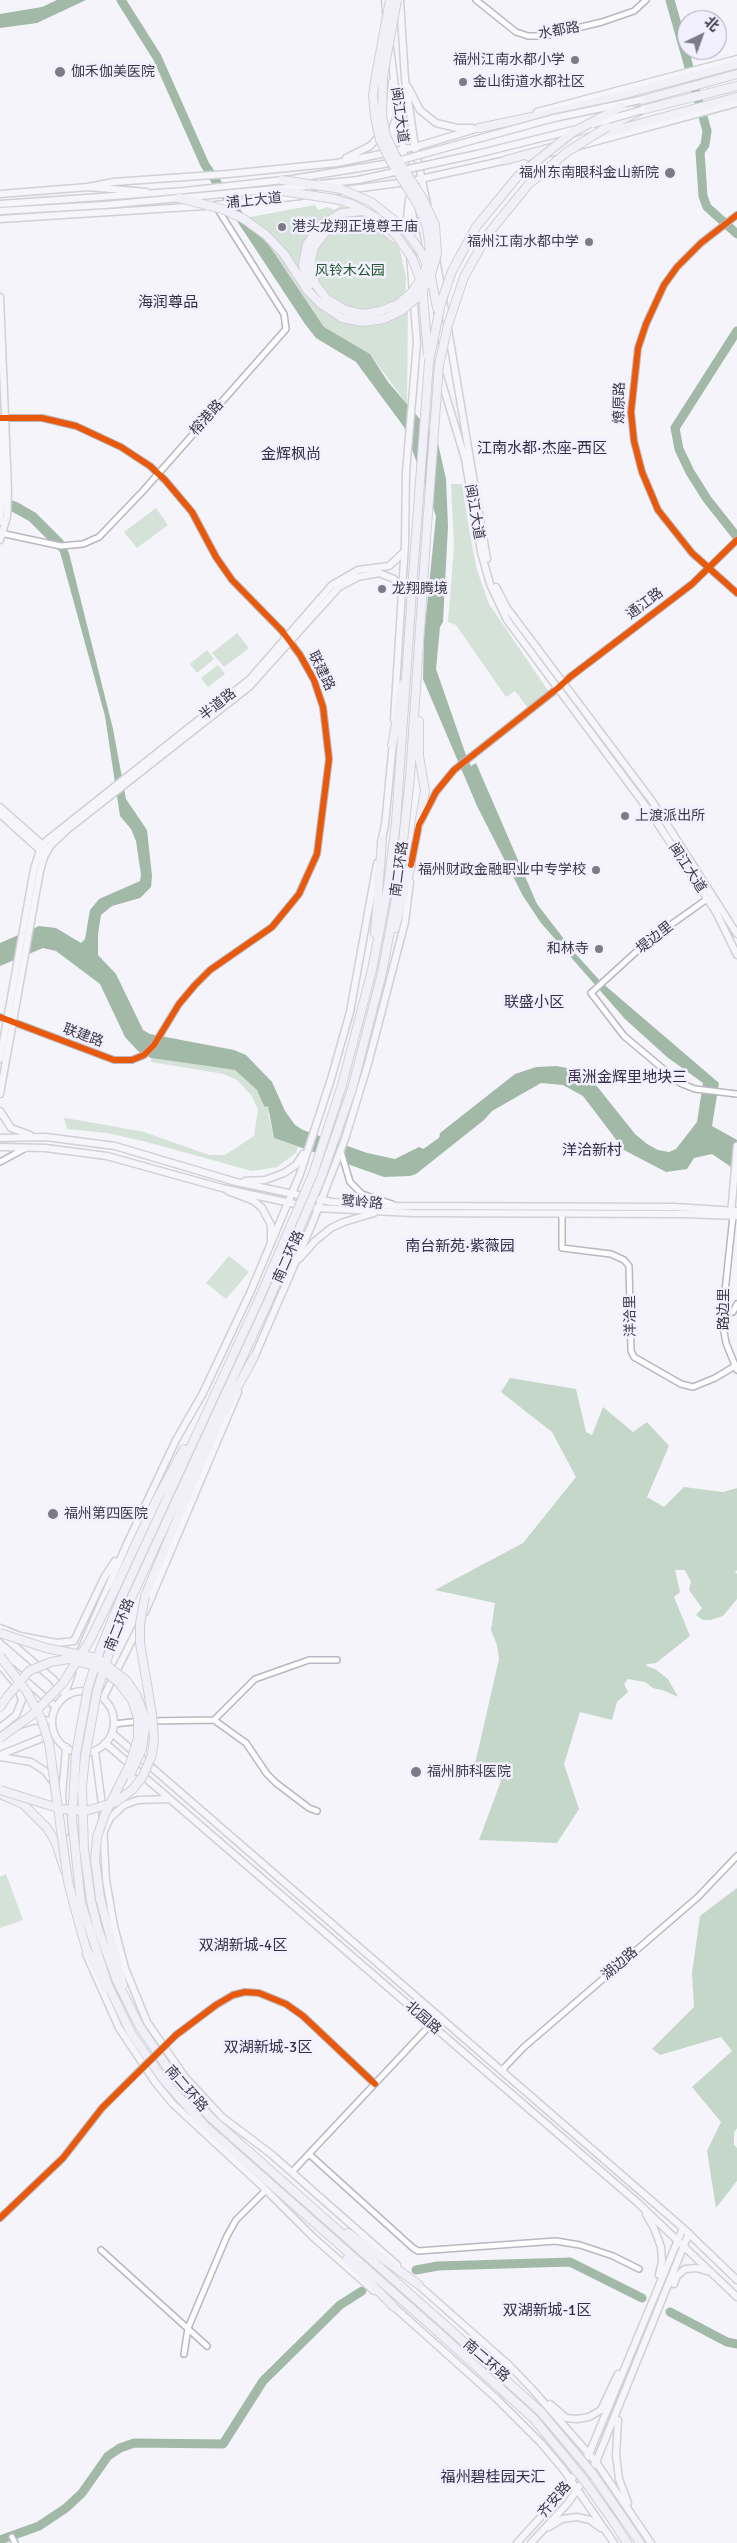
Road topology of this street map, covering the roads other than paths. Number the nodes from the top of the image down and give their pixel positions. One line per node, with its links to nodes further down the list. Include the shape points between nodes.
1 (385, 0): 8 (main road, 闽江大道)
2 (390, 0): 37 (highway, bridge, via 373,96 374,117 380,140 417,203 427,227 430,252 424,274 412,292 381,312 363,314 345,310 327,299 315,284 310,265 314,247 326,231 344,220 363,221 383,229)
3 (398, 0): 10 (main road, 闽江大道); 39 (highway, bridge, via 383,76 382,116 386,136 396,157 423,199 435,225 437,254 430,278 418,297 401,311 384,319 363,322 342,318)
4 (476, 0): 5 (street, 水都路, via 516,32 544,36 634,11)
5 (646, 0)
6 (737, 59): 16 (main road)
7 (737, 64): 16 (highway, via 566,110)
8 (393, 68): 18 (main road, 闽江大道); 20 (main road, via 390,112 382,132 370,146)
9 (737, 74): 13 (highway)
10 (405, 79): 16 (main road, via 420,110 436,123 457,128); 17 (main road, 闽江大道)
11 (737, 86): 15 (highway)
12 (737, 97): 19 (highway)
13 (640, 100): 22 (main road, bridge, via 554,118 390,163); 41 (highway, bridge, via 598,118 558,142 518,176 497,200 476,227 452,271 441,303)
14 (737, 102): 19 (main road, 浦上大道, via 551,154)
15 (642, 110): 25 (main road, bridge, via 459,158 358,180); 42 (highway, bridge, via 566,152 528,185 508,208 480,247 464,277 450,316)
16 (479, 128): 17 (main road)
17 (415, 147): 18 (main road); 21 (main road, 闽江大道)
18 (404, 149): 20 (main road); 23 (main road, 闽江大道)
19 (506, 160): 21 (main road, 浦上大道)
20 (336, 163): 24 (main road, via 113,182)
21 (423, 179): 23 (main road, 浦上大道); 57 (main road, 闽江大道, via 486,556 494,583 507,608)
22 (282, 180): 28 (main road); 36 (highway, bridge, via 322,185 356,194 384,210)
23 (407, 182): 26 (main road, 浦上大道); 30 (main road, 闽江大道)
24 (88, 187): 27 (main road); 28 (main road)
25 (275, 190): 29 (main road, bridge); 37 (highway, bridge, via 352,204 377,218)
26 (340, 191): 32 (main road, 浦上大道); 37 (main road, via 363,201 385,218 401,234)
27 (0, 194)
28 (154, 194): 31 (main road)
29 (179, 198): 33 (main road, bridge); 39 (highway, bridge, via 222,209 244,219 266,235)
30 (409, 199): 37 (main road); 44 (main road, 闽江大道, via 414,211)
31 (0, 204)
32 (219, 205): 35 (main road, 浦上大道); 46 (street, 榕港路, via 284,314 286,329)
33 (0, 211)
34 (736, 216): 51 (street, 燎原路, via 706,238 677,267 660,293 638,348 631,405 637,454 654,501 678,538)
35 (0, 219)
36 (404, 228): 39 (highway, bridge, via 365,211 342,213 322,224 307,244 303,265 309,287); 42 (highway, bridge, via 421,252 432,280 438,316)
37 (408, 249): 40 (main road); 41 (highway, bridge, via 422,284)
38 (0, 297): 45 (main road)
39 (321, 304)
40 (415, 304): 43 (main road); 50 (main road, via 417,343 409,434)
41 (429, 362): 55 (highway, 南二环路, bridge)
42 (439, 365): 43 (highway, 南二环路, bridge)
43 (439, 375): 44 (main road); 56 (highway, 南二环路, bridge)
44 (442, 384): 58 (main road, 闽江大道, via 464,459 490,584 507,620)
45 (2, 419): 46 (street, 联建路, via 42,418 76,426 121,447); 47 (main road); 48 (main road, via 8,498 6,524)
46 (158, 474): 48 (street, 榕港路, via 110,527 91,541 61,546); 54 (street, 联建路, via 192,512 232,580)
47 (0, 523): 48 (main road)
48 (1, 535)
49 (735, 542): 51 (street, 通江路)
50 (405, 551): 52 (main road); 54 (main road, 半道路, via 389,566 362,569 328,588)
51 (709, 569): 53 (street, 燎原路); 57 (street, 通江路)
52 (401, 590): 54 (main road, 半道路, via 394,579 382,573 366,574 351,580 332,592); 59 (main road)
53 (737, 593)
54 (289, 640): 64 (main road, 半道路, via 249,687); 72 (street, 联建路, via 318,689 327,729 328,766 315,860 299,894 281,918 261,936 205,974 182,999 154,1045 144,1055 132,1060 114,1060)
55 (407, 665): 59 (highway); 70 (highway, 南二环路, via 396,822)
56 (418, 667): 62 (highway, via 419,756 425,790); 71 (highway, 南二环路, via 406,824)
57 (563, 682): 58 (street, 通江路); 68 (main road, 闽江大道, via 652,801)
58 (558, 688): 62 (street, 通江路, via 459,764 436,792); 67 (main road, 闽江大道, via 650,812)
59 (392, 745): 63 (main road)
60 (0, 807): 64 (main road)
61 (0, 814): 64 (main road)
62 (419, 825): 65 (street, 通江路)
63 (382, 840): 70 (highway); 79 (main road, via 352,1003)
64 (44, 850): 66 (main road, 半道路)
65 (411, 866): 71 (highway); 83 (main road, via 405,922)
66 (37, 870): 72 (main road); 72 (main road, via 26,956)
67 (707, 899): 69 (main road, 闽江大道); 75 (street, 堤边里, via 648,941 591,993 630,1042 680,1083 695,1089)
68 (737, 934)
69 (737, 955)
70 (372, 970): 102 (highway, 南二环路, bridge, via 342,1085 313,1174)
71 (382, 973): 101 (highway, 南二环路, bridge, via 352,1089 322,1178)
72 (7, 1020): 73 (main road); 74 (main road)
73 (0, 1059)
74 (0, 1094)
75 (737, 1094)
76 (0, 1111): 77 (main road, via 11,1128)
77 (46, 1137): 78 (main road, 鹭岭路); 85 (main road, 鹭岭路, via 115,1146)
78 (0, 1138)
79 (309, 1145): 85 (main road, via 296,1165 284,1173 265,1180); 87 (main road)
80 (737, 1146): 94 (main road)
81 (0, 1147): 82 (main road, 鹭岭路)
82 (28, 1147): 84 (street); 86 (main road, 鹭岭路, via 107,1156)
83 (341, 1152): 88 (main road); 90 (street, via 350,1182 362,1194)
84 (0, 1162)
85 (236, 1182): 87 (main road, 鹭岭路)
86 (222, 1188): 89 (main road, 鹭岭路); 95 (main road, via 254,1201 262,1208 271,1225)
87 (292, 1194): 88 (main road, 鹭岭路); 89 (main road)
88 (322, 1200): 90 (main road, 鹭岭路); 91 (main road)
89 (289, 1204): 91 (main road, 鹭岭路); 95 (main road)
90 (397, 1206): 94 (main road, 鹭岭路, via 674,1207)
91 (319, 1208): 92 (main road, 鹭岭路); 96 (main road)
92 (380, 1212): 93 (main road, 鹭岭路); 96 (main road, via 331,1228)
93 (562, 1213): 94 (main road, 鹭岭路); 100 (street, 洋洽里, via 562,1248 611,1254 629,1266 631,1351 634,1357 681,1384 693,1387)
94 (734, 1214): 100 (street, 路边里, via 722,1312 724,1336)
95 (270, 1248): 104 (main road, via 204,1393 176,1440)
96 (295, 1263): 99 (main road)
97 (737, 1304): 98 (street)
98 (733, 1312)
99 (254, 1357): 103 (highway); 111 (main road, via 132,1642)
100 (736, 1368)
101 (227, 1391): 103 (highway); 135 (highway, 南二环路, bridge, via 108,1653 97,1691 85,1757 82,1787 84,1849 91,1901 107,1956)
102 (212, 1400): 121 (highway, bridge, via 157,1499 90,1640 63,1683 32,1715); 134 (highway, 南二环路, bridge, via 122,1596 88,1688 76,1754 72,1819)
103 (216, 1426): 126 (highway, bridge, via 145,1596 140,1643 154,1739 152,1755 143,1776 116,1802 86,1810 62,1809)
104 (126, 1546): 105 (main road, via 104,1578 74,1641 57,1643 20,1636); 110 (main road, via 88,1629)
105 (0, 1628)
106 (0, 1633): 110 (main road, via 54,1680); 128 (highway, bridge, via 46,1648 97,1658 120,1674 132,1688 144,1712 145,1739 135,1765)
107 (0, 1657): 113 (main road); 133 (highway, bridge, via 27,1692 50,1743)
108 (337, 1660): 115 (street, via 309,1660 255,1678)
109 (0, 1665): 117 (main road, via 17,1684 22,1700 16,1715)
110 (64, 1697): 111 (main road, via 85,1690); 113 (main road)
111 (103, 1698): 116 (main road)
112 (0, 1707): 128 (highway, bridge, via 24,1675 51,1662 76,1660 95,1666 113,1678 132,1700 139,1728 130,1764)
113 (56, 1707): 114 (main road)
114 (52, 1720): 118 (main road, via 32,1721); 119 (main road)
115 (214, 1720): 116 (street); 130 (street, via 246,1743 276,1783)
116 (114, 1724): 120 (main road)
117 (0, 1728)
118 (0, 1732)
119 (54, 1733): 123 (main road); 125 (main road)
120 (112, 1733): 122 (main road); 137 (main road, 北园路)
121 (0, 1738)
122 (105, 1744): 124 (main road); 129 (main road, 北园路)
123 (66, 1748): 124 (main road, via 80,1753); 127 (main road)
124 (95, 1751): 131 (main road)
125 (0, 1756): 127 (main road, via 22,1759 38,1766 49,1775)
126 (0, 1792): 133 (highway, bridge, via 23,1804 47,1828 56,1843)
127 (62, 1796): 141 (main road, via 73,1912 88,1960 119,2028 173,2104)
128 (114, 1796): 135 (highway, bridge, via 97,1837 96,1860 100,1898)
129 (169, 1799): 131 (main road, via 138,1800 124,1805 110,1818); 136 (main road, 北园路)
130 (317, 1811)
131 (102, 1835): 140 (main road, via 114,1926 125,1968 147,2022 185,2076 222,2116)
132 (737, 1856): 137 (street, 湖边路, via 698,1897 524,2047)
133 (68, 1881): 134 (highway, bridge)
134 (78, 1904): 145 (highway, 南二环路, via 94,1966 146,2056 204,2125)
135 (128, 2004): 143 (highway, 南二环路, via 154,2050 190,2095)
136 (431, 2024): 138 (street); 142 (main road, 北园路)
137 (502, 2070): 146 (main road, 北园路)
138 (375, 2084): 139 (street); 144 (street, bridge, via 286,2004 259,1993 233,1995 176,2035 102,2108 63,2158)
139 (309, 2154): 140 (street); 150 (street, via 418,2251 556,2241 605,2253)
140 (292, 2172): 153 (main road)
141 (266, 2190): 157 (main road, via 350,2271); 158 (street, via 236,2220)
142 (638, 2203): 148 (main road, 北园路); 154 (main road, via 654,2228 662,2252)
143 (317, 2212): 153 (highway); 176 (highway, 南二环路, bridge, via 513,2384 567,2441)
144 (0, 2218)
145 (309, 2220): 157 (highway); 175 (highway, 南二环路, bridge, via 534,2419 584,2480)
146 (683, 2228): 147 (main road, 北园路); 148 (main road)
147 (689, 2233): 148 (main road); 152 (main road, 北园路)
148 (681, 2242): 151 (main road, 北园路); 154 (main road); 156 (main road)
149 (101, 2250): 158 (street)
150 (639, 2269)
151 (714, 2274): 155 (main road, 北园路); 156 (main road, via 697,2268 685,2269 677,2276)
152 (737, 2280)
153 (419, 2285): 162 (main road)
154 (654, 2296): 161 (main road)
155 (737, 2297)
156 (663, 2302): 163 (main road)
157 (394, 2307): 166 (main road, via 518,2419)
158 (188, 2328): 159 (street); 160 (street)
159 (207, 2346)
160 (184, 2354)
161 (626, 2364): 162 (main road, via 601,2410 589,2417 566,2418); 164 (main road, 齐安路)
162 (532, 2389): 164 (main road)
163 (620, 2406): 165 (main road, 齐安路); 168 (main road, via 616,2431 619,2479)
164 (589, 2454): 165 (main road); 166 (main road, 齐安路)
165 (596, 2462): 167 (main road, 齐安路); 168 (main road)
166 (571, 2481): 167 (main road); 172 (main road, 齐安路)
167 (578, 2490): 169 (main road); 173 (main road, 齐安路)
168 (643, 2530): 177 (main road)
169 (608, 2534): 173 (main road, via 586,2518 569,2517 559,2520); 174 (main road)
170 (12, 2537): 171 (street)
171 (15, 2543)
172 (516, 2543)
173 (531, 2543)
174 (614, 2543)
175 (628, 2543)
176 (640, 2543)
177 (651, 2543)

